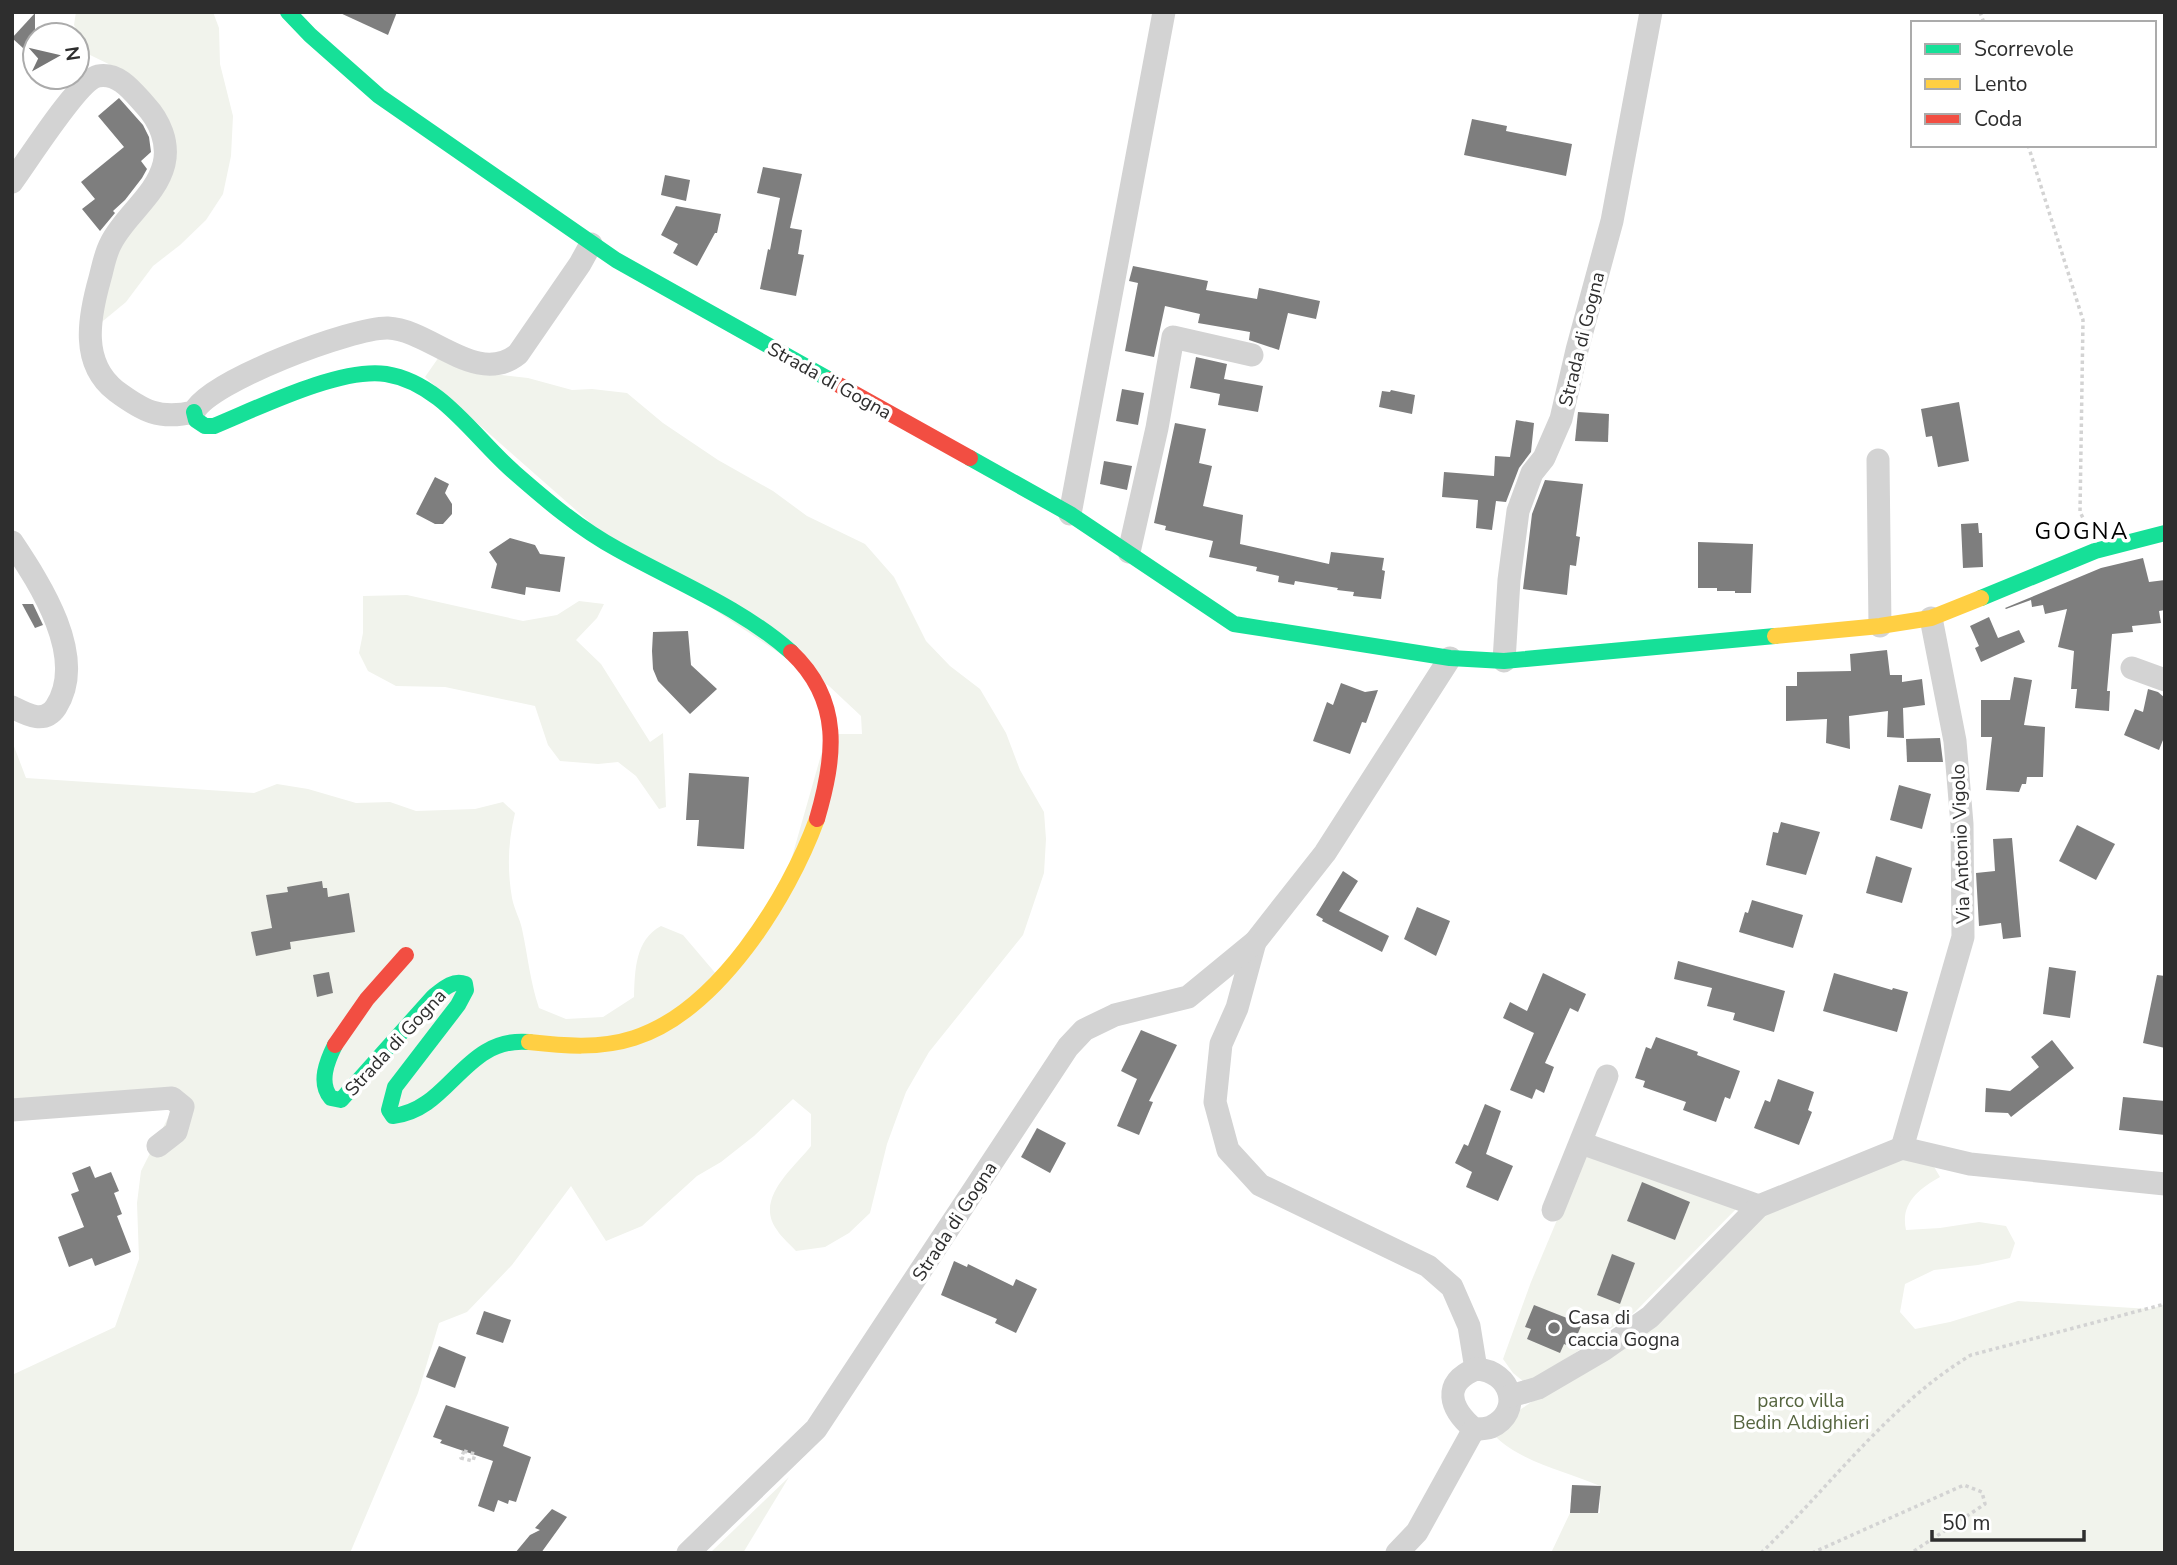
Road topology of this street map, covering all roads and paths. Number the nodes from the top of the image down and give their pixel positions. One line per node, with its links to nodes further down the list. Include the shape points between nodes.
1 (288, 12): 6 (street, Strada di Gogna, via 379,96)
2 (1164, 12): 10 (street)
3 (1651, 12): 20 (street, Strada di Gogna, via 1612,221 1561,419 1544,458 1532,472 1518,511)
4 (2029, 147): 12 (path, via 2083,320 2080,512)
5 (12, 182): 8 (street, Strada di Gogna, via 63,109 97,76 123,81 150,110 163,132 163,165 146,198 107,251 89,331 91,349 107,384 135,406 164,415)
6 (592, 244): 8 (street, via 510,361 488,365 406,332 368,330 264,367 209,397); 10 (street, Strada di Gogna)
7 (1252, 355): 16 (street, via 1173,337)
8 (194, 412): 14 (street, Strada di Gogna, via 196,420 214,426 318,386 360,376 382,373 410,380 453,410 499,459)
9 (1878, 460): 18 (street)
10 (1070, 514): 16 (street, Strada di Gogna)
11 (566, 530): 14 (street, Strada di Gogna, via 587,539)
12 (2090, 533)
13 (2165, 533): 17 (street, Strada di Gogna, via 2095,551)
14 (592, 536): 25 (street, Strada di Gogna, via 716,600 782,643 801,661 827,705 831,737 828,774 812,831 764,924 689,1009 641,1035 602,1046 508,1042 475,1056 418,1112 398,1118 389,1110 395,1087 458,1006 465,984 446,986 433,997 341,1100 328,1096 324,1072 342,1034)
15 (12, 542): 23 (street, via 36,577 67,656 63,693 54,710 38,717)
16 (1129, 552): 19 (street, Strada di Gogna, via 1234,624)
17 (1931, 618): 18 (street, Strada di Gogna); 30 (street, Via Antonio Vigolo, via 1955,741 1962,824 1963,937)
18 (1880, 626): 20 (street, Strada di Gogna)
19 (1450, 658): 20 (street, Strada di Gogna); 24 (street, Strada di Gogna, via 1325,853)
20 (1504, 661)
21 (2132, 668): 22 (street)
22 (2165, 680)
23 (12, 707)
24 (1255, 942): 35 (street, Strada di Gogna, via 1237,1008 1221,1044 1215,1102 1228,1150 1260,1185 1428,1266 1451,1287 1469,1326); 38 (street, Strada di Gogna, via 1188,997 1115,1015 1084,1030 1068,1047 816,1429)
25 (405, 955)
26 (1606, 1076): 28 (street)
27 (12, 1110): 29 (street, via 172,1098 183,1107 176,1132)
28 (1581, 1143): 32 (street); 33 (street)
29 (158, 1146)
30 (1902, 1147): 31 (street, via 1970,1164); 32 (street)
31 (2165, 1184)
32 (1759, 1206): 36 (street, via 1650,1317 1538,1388)
33 (1553, 1210)
34 (2165, 1304): 40 (path, via 1971,1355 1945,1371 1885,1423)
35 (1476, 1369): 36 (street, via 1497,1375); 37 (street, via 1463,1374 1453,1387 1452,1404)
36 (1511, 1396): 37 (street, via 1501,1419 1490,1427)
37 (1474, 1429): 39 (street, via 1417,1532)
38 (688, 1553)
39 (1397, 1553)
40 (1761, 1553)
41 (1812, 1553): 42 (path, via 1964,1485 1982,1492 1985,1504)
42 (1910, 1553)

